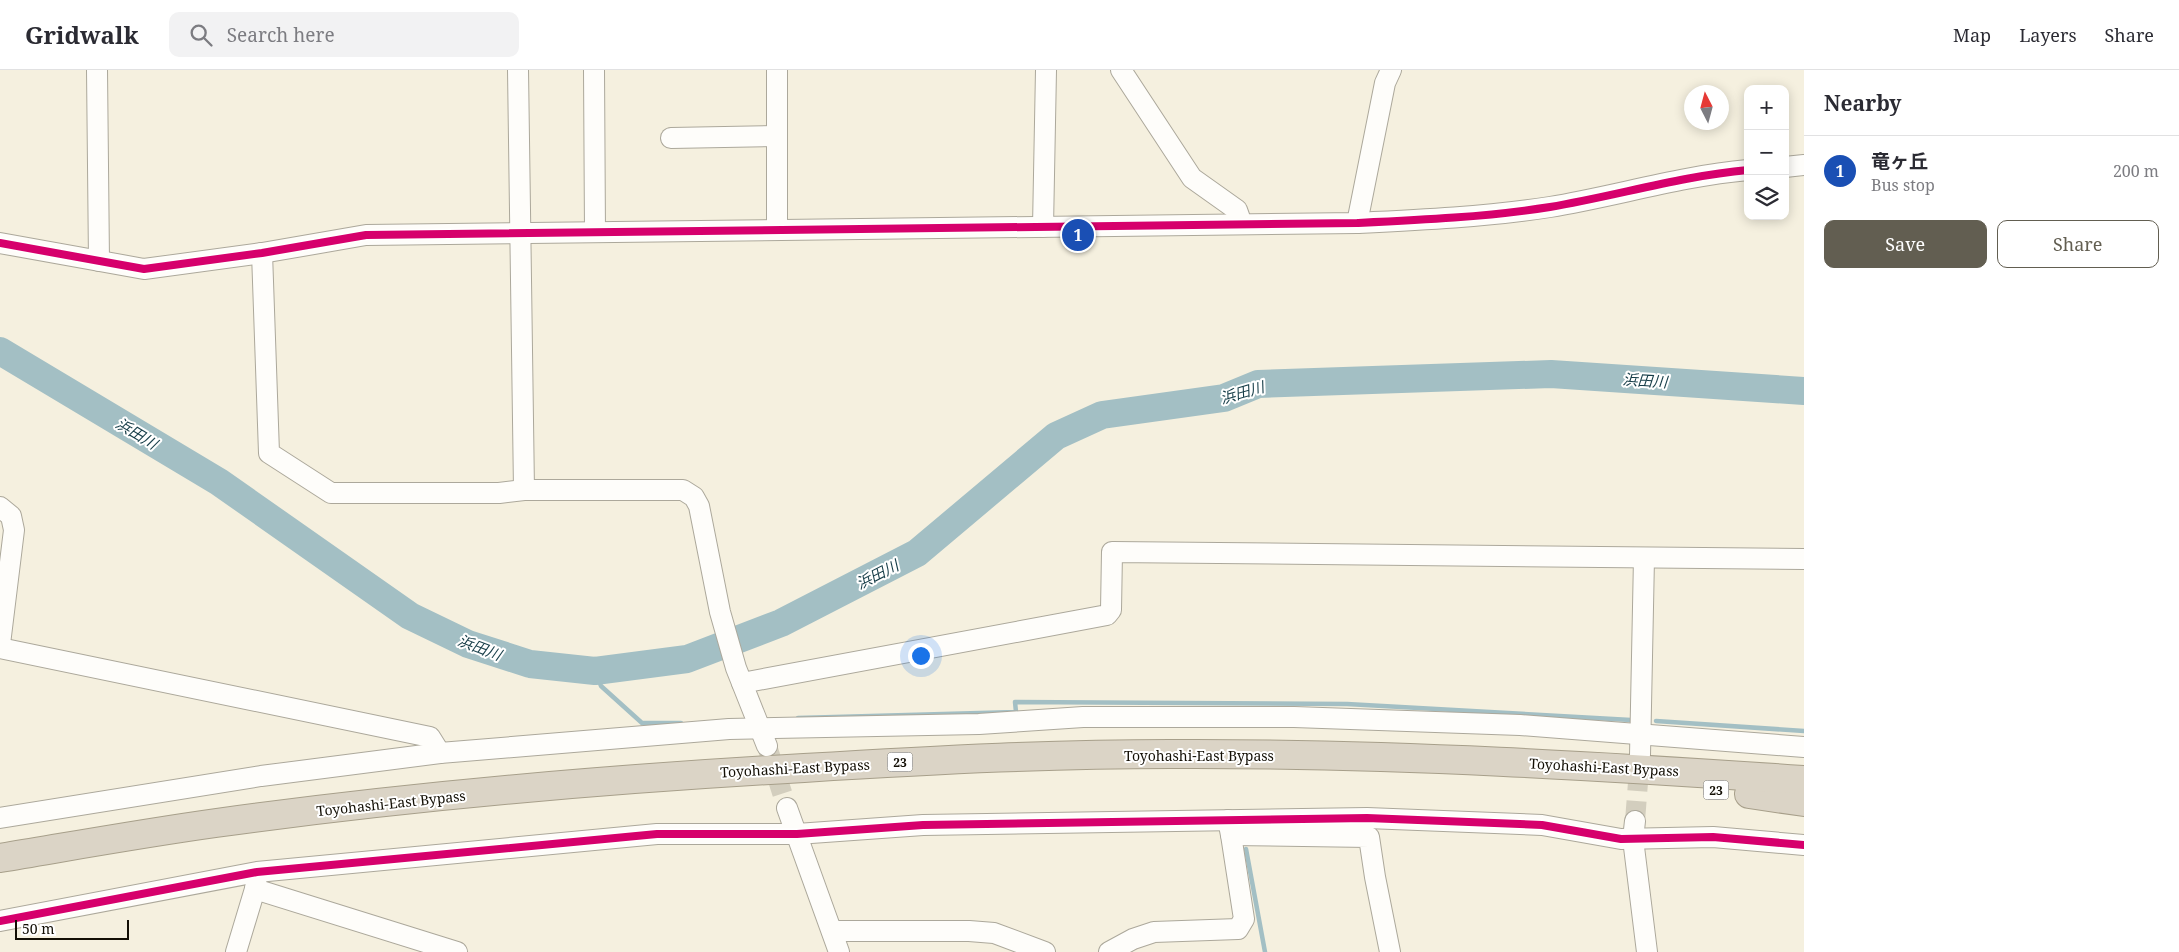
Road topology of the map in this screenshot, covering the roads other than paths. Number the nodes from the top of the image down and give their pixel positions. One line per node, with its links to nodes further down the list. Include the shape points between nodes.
1 (97, 70): 21 (street)
2 (518, 70): 18 (street)
3 (594, 70): 17 (street)
4 (777, 70): 8 (street)
5 (1046, 70): 15 (street)
6 (1120, 70): 14 (street, via 1192,178 1236,210)
7 (1391, 70): 13 (street, via 1385,83)
8 (777, 136): 9 (street); 16 (street)
9 (671, 138)
10 (1804, 165): 11 (street)
11 (1789, 166)
12 (1744, 170): 13 (street, via 1709,174 1550,207 1449,218)
13 (1357, 223): 14 (street)
14 (1242, 224): 15 (street)
15 (1044, 227): 16 (street)
16 (777, 230): 17 (street)
17 (595, 232): 18 (street)
18 (521, 234): 20 (street, via 366,235); 22 (street)
19 (0, 243): 21 (street)
20 (262, 253): 21 (street, via 144,269); 22 (street, via 269,453 331,493 499,493)
21 (98, 261)
22 (524, 490): 28 (street, via 682,490 694,497 699,506 720,612)
23 (0, 508): 26 (street, via 11,516 14,530)
24 (1644, 558): 25 (street); 28 (street, via 1112,552 1112,610 1106,615); 29 (street)
25 (1804, 559)
26 (0, 644)
27 (0, 648): 32 (street, via 430,738)
28 (739, 676): 30 (street)
29 (1641, 734): 30 (street, via 1520,725 1294,717 1083,717); 31 (street); 33 (street)
30 (764, 737): 32 (street, via 730,729)
31 (1804, 747)
32 (440, 753): 39 (street, via 261,776)
33 (1635, 762): 34 (highway, Toyohashi-East Bypass / 23); 37 (highway, 23, via 1687,787); 44 (highway, Toyohashi-East Bypass / 23, via 1193,754 938,760 669,776 368,804 214,824)
34 (1664, 770): 35 (highway, 23); 36 (highway, Toyohashi-East Bypass / 23)
35 (1804, 773)
36 (1804, 780)
37 (1804, 802)
38 (787, 808): 42 (street)
39 (0, 818)
40 (1230, 827): 41 (street, via 1367,818 1542,825 1621,838); 42 (street, via 923,825); 52 (street, via 1244,919 1238,929 1154,932); 53 (street, via 1370,837)
41 (1634, 830): 43 (street); 54 (street)
42 (797, 834): 45 (street, via 657,834); 47 (street)
43 (1804, 845)
44 (0, 858)
45 (256, 880): 46 (street); 48 (street); 49 (street)
46 (0, 921)
47 (832, 931): 50 (street); 51 (street, via 994,933)
48 (236, 952)
49 (458, 952)
50 (839, 952)
51 (1044, 952)
52 (1109, 952)
53 (1390, 952)
54 (1647, 952)

